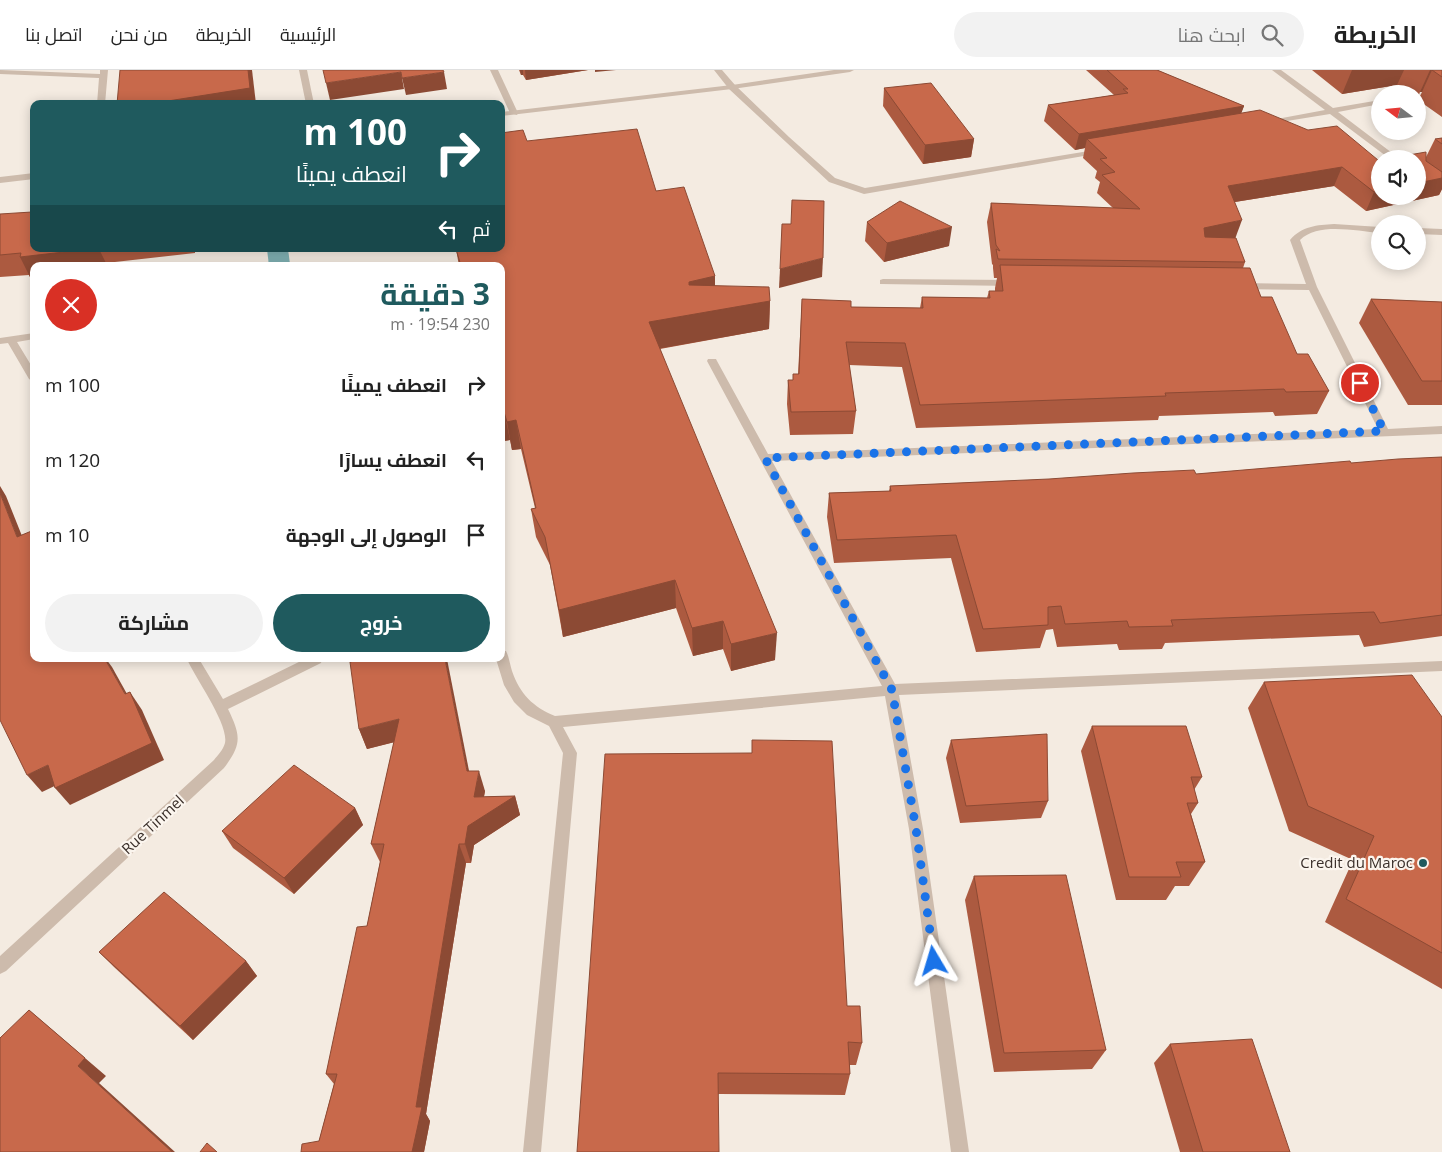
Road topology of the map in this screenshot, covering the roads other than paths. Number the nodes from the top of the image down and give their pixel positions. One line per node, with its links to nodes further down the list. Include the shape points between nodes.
1 (303, 70): 10 (street)
2 (494, 70): 13 (street)
3 (718, 70): 8 (street)
4 (850, 70): 8 (street)
5 (1276, 70): 12 (street)
6 (0, 72): 7 (street)
7 (103, 73): 9 (street)
8 (732, 87): 13 (street); 16 (street, via 832,180 864,191)
9 (101, 100)
10 (309, 100)
11 (1371, 104): 12 (street)
12 (1330, 111): 15 (street); 17 (street)
13 (514, 112): 14 (street)
14 (505, 113)
15 (1258, 124)
16 (1114, 149)
17 (1384, 150)
18 (30, 176): 19 (street)
19 (0, 180)
20 (1371, 230): 26 (street, via 1326,228 1299,233 1295,240)
21 (1426, 231): 22 (street)
22 (1442, 232)
23 (883, 282): 24 (street)
24 (1023, 284)
25 (1232, 286): 26 (street)
26 (1312, 287): 33 (street)
27 (30, 337): 28 (street)
28 (11, 340): 29 (street); 31 (street)
29 (0, 341)
30 (712, 361): 34 (street)
31 (30, 373)
32 (1442, 430): 33 (street)
33 (1384, 431): 34 (street)
34 (765, 458): 39 (street)
35 (194, 662): 40 (street, Rue Tinmel)
36 (310, 662): 40 (street)
37 (503, 662): 41 (street, via 515,693 529,710)
38 (1442, 666): 39 (street)
39 (892, 690): 41 (street); 44 (street, via 916,829)
40 (220, 707): 42 (street, Rue Tinmel, via 232,738 220,764)
41 (554, 722): 43 (street, via 570,754)
42 (0, 966)
43 (532, 1152)
44 (960, 1152)

